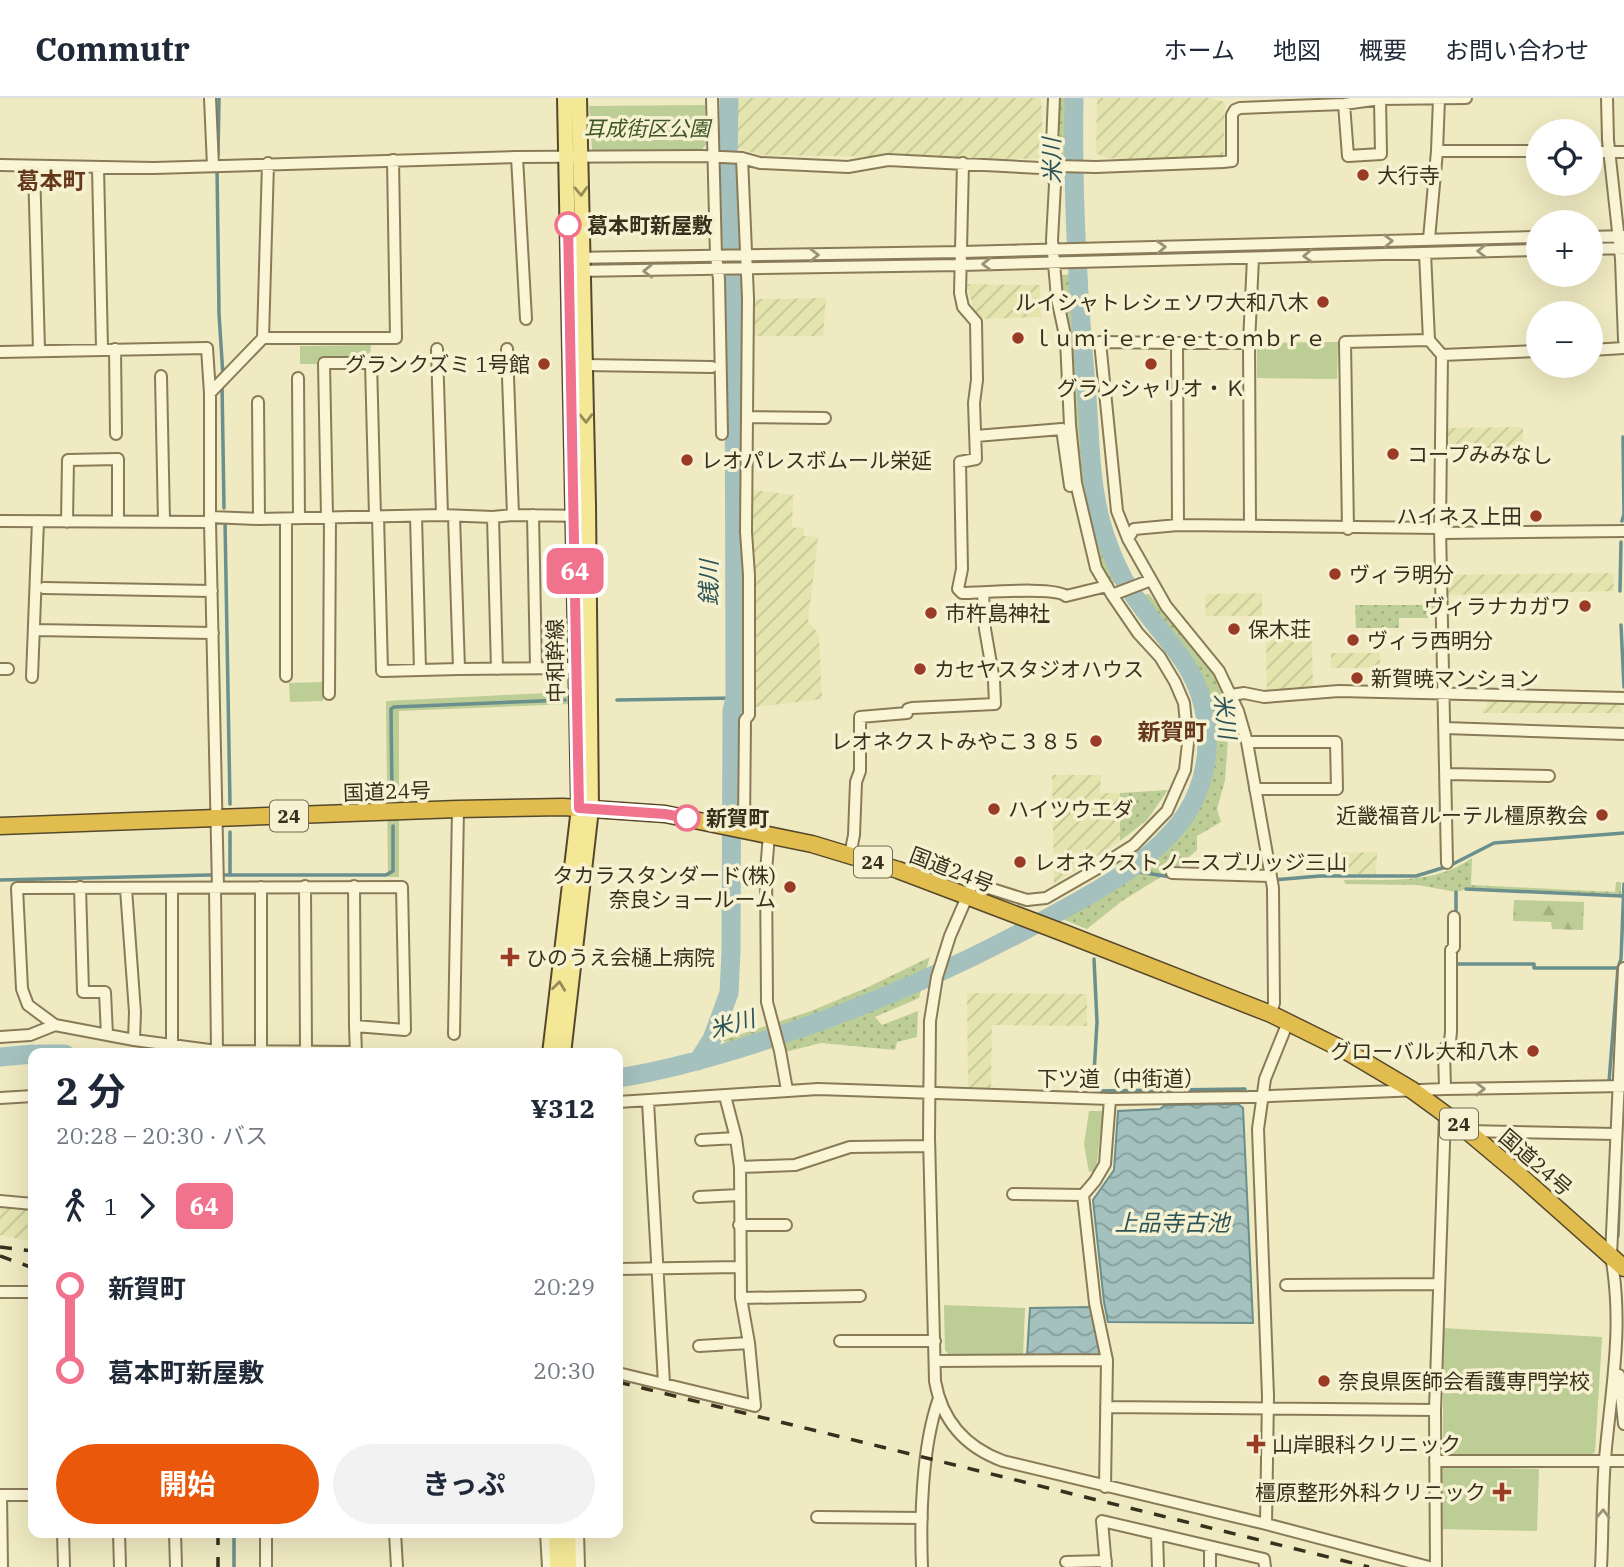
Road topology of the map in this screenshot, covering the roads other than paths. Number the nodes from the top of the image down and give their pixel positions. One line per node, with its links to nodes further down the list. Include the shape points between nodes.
1 (210, 98): 26 (street)
2 (565, 98): 18 (main road, 中和幹線)
3 (579, 98): 18 (main road, 中和幹線)
4 (712, 98): 19 (street)
5 (1054, 98): 27 (street)
6 (1466, 98): 10 (street)
7 (1607, 98): 15 (street)
8 (1365, 99): 9 (street); 11 (street)
9 (1380, 99): 10 (street); 11 (street, via 1381,155 1348,156)
10 (1439, 99): 12 (street)
11 (1344, 104): 27 (street, via 1235,110 1232,161)
12 (1437, 151): 13 (street); 32 (street)
13 (1526, 151)
14 (1603, 152): 15 (street)
15 (1610, 152): 16 (street); 29 (street)
16 (1624, 152)
17 (517, 157): 18 (street); 21 (street); 47 (street)
18 (573, 157): 19 (street); 43 (main road, 中和幹線)
19 (715, 158): 20 (street); 40 (street)
20 (740, 158): 23 (street, via 848,167 888,159); 39 (street)
21 (393, 160): 22 (street); 48 (street, via 396,338)
22 (268, 163): 26 (street); 48 (street)
23 (963, 163): 27 (street); 37 (street)
24 (0, 165): 25 (street)
25 (34, 166): 28 (street); 59 (street)
26 (216, 166): 28 (street)
27 (1054, 166): 34 (street)
28 (98, 167): 53 (street)
29 (1621, 236): 31 (street); 33 (street)
30 (1526, 237): 32 (street)
31 (1603, 237)
32 (1429, 239): 34 (street, one-way to 32)
33 (1622, 248): 35 (street); 50 (street)
34 (1057, 249): 37 (street); 42 (street)
35 (1603, 249)
36 (1526, 250): 38 (street, one-way to 38)
37 (962, 252): 39 (street, one-way to 37); 44 (street)
38 (1425, 253): 41 (street, one-way to 41); 49 (street)
39 (744, 256): 40 (street); 45 (street)
40 (719, 257): 43 (street); 46 (street)
41 (1253, 258): 42 (street); 52 (street)
42 (1057, 263): 44 (street, one-way to 44); 86 (street, via 1073,460)
43 (576, 264): 46 (street, one-way to 43); 63 (main road, 中和幹線); 80 (main road, 中和幹線)
44 (961, 265): 45 (street); 73 (street, via 960,293 976,322)
45 (744, 269): 46 (street); 69 (street)
46 (720, 270): 72 (street)
47 (526, 319)
48 (263, 338): 67 (street)
49 (1429, 340): 62 (street); 95 (street, via 1345,342)
50 (1624, 340)
51 (1177, 343): 52 (street); 93 (street); 98 (street, via 1100,342 1117,511)
52 (1249, 343): 94 (street)
53 (102, 348): 55 (street); 59 (street)
54 (1624, 348): 58 (street)
55 (115, 349): 67 (street, via 207,348); 71 (street)
56 (437, 349): 74 (street)
57 (507, 349): 75 (street)
58 (1603, 349)
59 (40, 350): 61 (street)
60 (1526, 351): 62 (street)
61 (0, 352)
62 (1441, 355): 96 (street)
63 (585, 365): 64 (street); 80 (main road, 中和幹線, one-way to 80)
64 (712, 367)
65 (161, 376): 90 (street)
66 (298, 378): 83 (street)
67 (210, 393): 88 (street)
68 (258, 402): 84 (street)
69 (747, 417): 70 (street); 127 (street, via 749,715 745,720)
70 (825, 418)
71 (116, 434)
72 (722, 435)
73 (976, 436): 86 (street, via 1062,429 1076,512); 103 (street, via 976,459 960,462 958,589)
74 (442, 515): 77 (street); 78 (street)
75 (513, 515): 79 (street); 82 (street)
76 (376, 516): 77 (street); 81 (street); 81 (street, via 371,363 324,363); 110 (street, via 382,671)
77 (416, 516): 110 (street)
78 (454, 516): 82 (street); 109 (street)
79 (533, 516): 80 (street); 106 (street)
80 (581, 516): 107 (main road, 中和幹線); 124 (main road, 中和幹線)
81 (328, 517): 83 (street); 113 (street)
82 (494, 517): 108 (street)
83 (299, 518): 85 (street)
84 (259, 519): 85 (street); 88 (street)
85 (286, 519): 111 (street)
86 (1084, 519): 102 (street, via 1096,568)
87 (0, 520): 89 (street)
88 (210, 520): 90 (street); 101 (street)
89 (38, 521): 91 (street); 104 (street)
90 (164, 521): 92 (street)
91 (67, 522): 92 (street); 92 (street, via 68,460 118,459)
92 (118, 522)
93 (1178, 525): 94 (street); 98 (street, via 1135,529)
94 (1250, 525): 95 (street)
95 (1348, 529): 96 (street)
96 (1441, 531): 97 (street); 115 (street)
97 (1624, 531)
98 (1128, 539): 99 (street)
99 (1149, 581): 102 (street); 114 (street, via 1219,671)
100 (44, 588): 101 (street)
101 (212, 591): 105 (street)
102 (1112, 592): 103 (street, via 1066,596 1045,591); 140 (street, via 1160,657 1184,703 1188,743 1178,791 1167,811 1134,845 1046,898 1027,900 973,883)
103 (983, 593): 129 (street, via 995,704 912,708 907,713 860,717 860,771)
104 (34, 630): 105 (street); 112 (street)
105 (214, 633): 125 (street)
106 (536, 667): 107 (street); 108 (street)
107 (576, 667): 124 (main road, 中和幹線)
108 (497, 668): 109 (street)
109 (459, 669): 110 (street)
110 (420, 670)
111 (286, 676)
112 (32, 677)
113 (329, 694)
114 (1232, 695): 115 (street, via 1339,691); 119 (street)
115 (1445, 695): 116 (street); 117 (street)
116 (1624, 698)
117 (1445, 728): 118 (street); 120 (street)
118 (1624, 734)
119 (1247, 742): 122 (street); 122 (street, via 1336,742 1336,789)
120 (1446, 774): 121 (street); 130 (street)
121 (1549, 776)
122 (1255, 789): 132 (street)
123 (458, 809): 124 (highway, 国道24号 / 24); 125 (highway, 国道24号 / 24); 147 (street)
124 (585, 809): 127 (highway, 国道24号 / 24, via 665,814); 157 (main road, 中和幹線, one-way to 124); 158 (main road, 中和幹線)
125 (217, 819): 126 (highway, 国道24号 / 24); 137 (street)
126 (0, 826)
127 (742, 829): 128 (highway, 国道24号 / 24)
128 (769, 835): 129 (highway, 国道24号 / 24); 161 (street, via 767,1002)
129 (850, 855): 140 (highway, 国道24号 / 24)
130 (1447, 863)
131 (1172, 873): 132 (street)
132 (1270, 876): 143 (street, via 1275,1003)
133 (305, 886): 134 (street); 136 (street); 155 (street)
134 (354, 886): 146 (street); 146 (street, via 402,887 405,1030)
135 (80, 887): 138 (street); 145 (street, via 17,888 22,989 28,1005); 148 (street, via 83,992 106,992)
136 (261, 887): 137 (street); 154 (street)
137 (216, 888): 139 (street); 153 (street)
138 (126, 889): 139 (street); 150 (street)
139 (172, 889): 151 (street)
140 (966, 897): 143 (highway, 国道24号 / 24); 163 (street, via 934,993)
141 (1454, 917): 160 (street)
142 (1624, 968): 159 (street)
143 (1271, 1014): 144 (highway, 国道24号 / 24)
144 (1288, 1022): 162 (highway, 国道24号 / 24); 166 (street)
145 (55, 1024): 148 (street); 149 (street, via 30,1035)
146 (355, 1026): 156 (street)
147 (454, 1034)
148 (107, 1035): 150 (street)
149 (0, 1037)
150 (134, 1040): 151 (street)
151 (172, 1045): 152 (street)
152 (194, 1048)
153 (217, 1048)
154 (261, 1048)
155 (306, 1048)
156 (355, 1048)
157 (551, 1048)
158 (565, 1048)
159 (1621, 1086): 160 (street, 下ツ道（中街道）, one-way to 159); 173 (street)
160 (1445, 1089): 162 (street, 下ツ道（中街道）)
161 (787, 1090): 163 (street, 下ツ道（中街道）); 165 (street, 下ツ道（中街道）)
162 (1412, 1090): 166 (street, 下ツ道（中街道）); 171 (highway, 国道24号 / 24)
163 (929, 1093): 168 (street, 下ツ道（中街道）); 176 (street)
164 (28, 1096): 167 (street)
165 (725, 1096): 170 (street, 下ツ道（中街道）); 174 (street)
166 (1261, 1096): 168 (street, 下ツ道（中街道）); 208 (street, via 1258,1129)
167 (0, 1098)
168 (1110, 1099): 180 (street, via 1105,1164)
169 (623, 1102): 170 (street, 下ツ道（中街道）)
170 (648, 1102): 188 (street)
171 (1445, 1114): 172 (highway, 国道24号 / 24); 191 (street)
172 (1467, 1131): 173 (street); 186 (highway, 国道24号 / 24)
173 (1619, 1137): 186 (street)
174 (736, 1138): 175 (street); 177 (street)
175 (701, 1140)
176 (929, 1146): 177 (street, via 849,1147 795,1165); 198 (street)
177 (740, 1167): 179 (street)
178 (1013, 1194): 180 (street)
179 (739, 1195): 181 (street); 184 (street)
180 (1083, 1195): 201 (street, via 1095,1303)
181 (699, 1197)
182 (0, 1202): 183 (street)
183 (28, 1204)
184 (739, 1225): 185 (street); 187 (street)
185 (786, 1225)
186 (1611, 1256): 189 (highway, 国道24号 / 24); 203 (street, via 1617,1291)
187 (739, 1267): 188 (street); 196 (street)
188 (657, 1268): 190 (street); 205 (street)
189 (1624, 1268)
190 (623, 1269)
191 (1439, 1284): 192 (street); 209 (street)
192 (1286, 1285)
193 (0, 1292): 194 (street)
194 (28, 1292)
195 (860, 1296): 196 (street)
196 (741, 1298): 199 (street)
197 (840, 1340): 198 (street)
198 (935, 1341): 202 (street)
199 (749, 1343): 200 (street); 205 (street, via 755,1406)
200 (698, 1346)
201 (1107, 1360): 202 (street); 207 (street)
202 (935, 1361): 206 (street)
203 (1617, 1362): 210 (street); 212 (street)
204 (623, 1374): 205 (street)
205 (664, 1383)
206 (938, 1401): 214 (street, via 959,1434 988,1456); 218 (street, via 930,1425)
207 (1106, 1407): 208 (street); 214 (street)
208 (1268, 1407): 209 (street); 219 (street)
209 (1435, 1410): 211 (street)
210 (1624, 1424)
211 (1435, 1461): 212 (street); 248 (street)
212 (1605, 1461): 213 (street); 249 (street, one-way to 212)
213 (1624, 1461)
214 (1105, 1487): 219 (street)
215 (1, 1495): 216 (street); 233 (street)
216 (28, 1495)
217 (817, 1517): 218 (street)
218 (922, 1518): 243 (street)
219 (1266, 1524): 247 (street)
220 (1157, 1534): 230 (street); 232 (street, via 1102,1521); 244 (street)
221 (63, 1538): 234 (street)
222 (119, 1538): 235 (street)
223 (175, 1538): 236 (street)
224 (266, 1538): 237 (street)
225 (396, 1538): 238 (street)
226 (546, 1538): 239 (street)
227 (556, 1538): 240 (main road)
228 (568, 1538): 241 (main road)
229 (578, 1538): 242 (street)
230 (1210, 1546): 245 (street); 246 (street, via 1264,1559)
231 (1066, 1562): 232 (street)
232 (1106, 1564)
233 (2, 1567)
234 (64, 1567)
235 (120, 1567)
236 (176, 1567)
237 (266, 1567)
238 (397, 1567)
239 (548, 1567)
240 (557, 1567)
241 (569, 1567)
242 (579, 1567)
243 (922, 1567)
244 (1158, 1567)
245 (1210, 1567)
246 (1265, 1567)
247 (1429, 1567)
248 (1436, 1567)
249 (1601, 1567)

